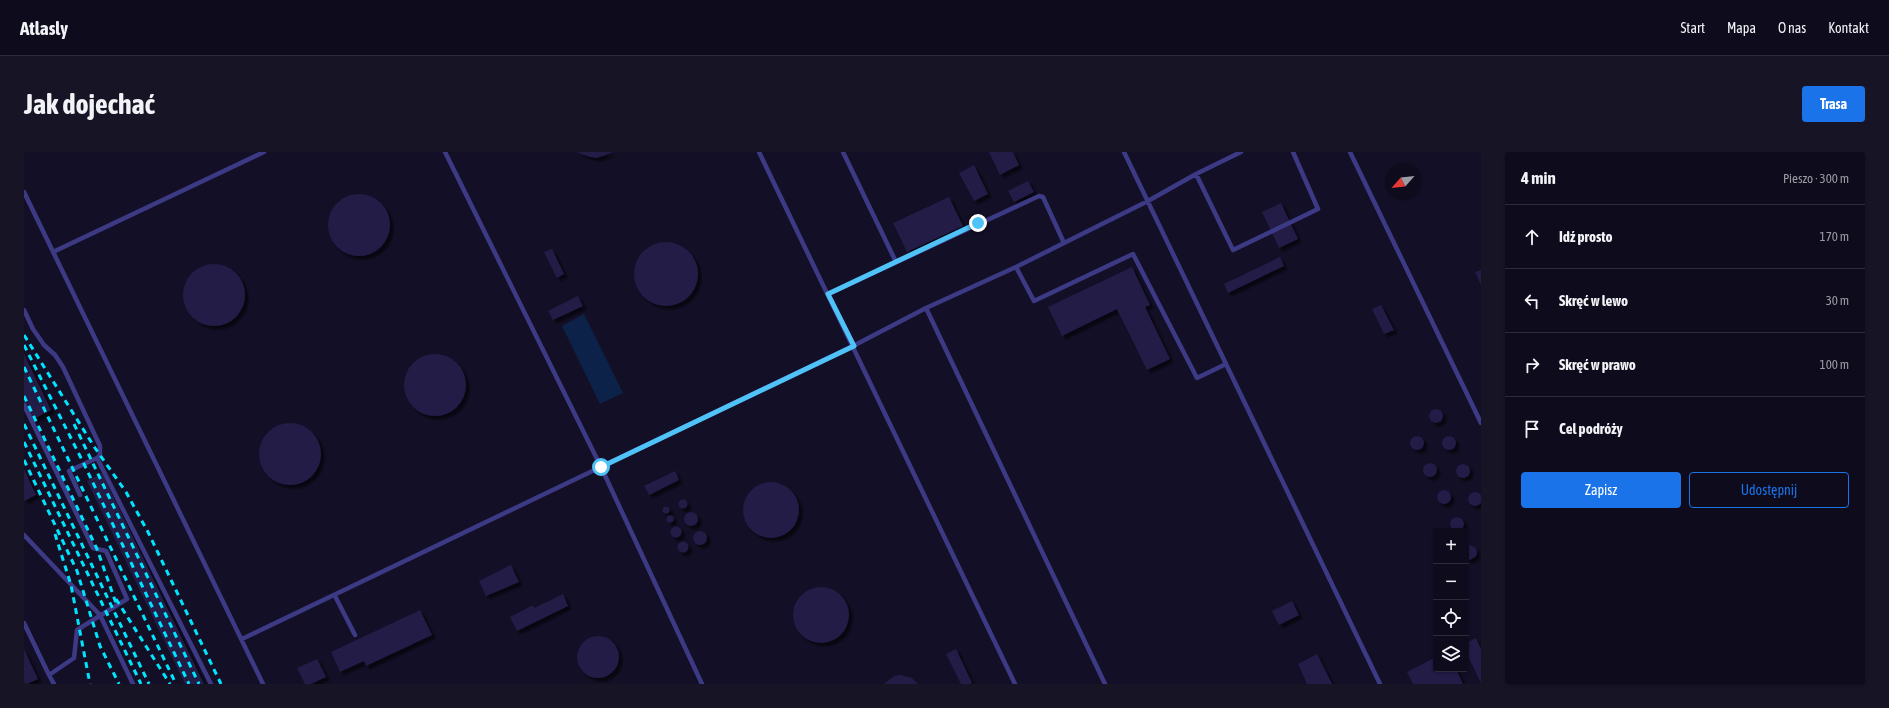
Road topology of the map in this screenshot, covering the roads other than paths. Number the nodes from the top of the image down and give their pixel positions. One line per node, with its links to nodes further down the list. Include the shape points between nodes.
1 (264, 152): 13 (lane)
2 (445, 152): 24 (lane)
3 (759, 152): 16 (lane)
4 (843, 152): 14 (lane)
5 (1124, 152): 11 (lane)
6 (1241, 152): 9 (lane)
7 (1293, 152): 9 (lane, via 1318,209 1233,250)
8 (1350, 152): 22 (lane)
9 (1196, 174): 11 (lane)
10 (24, 192): 13 (lane)
11 (1148, 201): 12 (lane); 20 (lane)
12 (1064, 243): 14 (lane, via 1043,198 1039,196); 15 (lane)
13 (53, 252): 31 (lane)
14 (896, 262): 16 (lane)
15 (1016, 267): 17 (lane); 20 (lane, via 1034,301 1133,254 1197,378)
16 (828, 294): 19 (lane)
17 (926, 308): 19 (lane); 39 (lane)
18 (24, 310): 23 (lane, via 33,329 63,368 100,446 100,455)
19 (854, 346): 24 (lane); 38 (lane)
20 (1226, 364): 40 (lane)
21 (24, 405): 28 (lane, via 93,548 106,551 127,599)
22 (1481, 423)
23 (97, 458): 25 (lane, via 69,471); 35 (lane)
24 (601, 467): 27 (lane); 37 (lane)
25 (80, 495)
26 (24, 535): 28 (lane)
27 (335, 596): 30 (lane); 31 (lane)
28 (100, 615): 32 (lane, via 77,630 74,658); 34 (lane)
29 (24, 623): 32 (lane)
30 (355, 635)
31 (242, 639): 36 (lane)
32 (49, 675): 33 (lane)
33 (54, 684)
34 (133, 684)
35 (211, 684)
36 (263, 684)
37 (702, 684)
38 (1015, 684)
39 (1105, 684)
40 (1380, 684)

